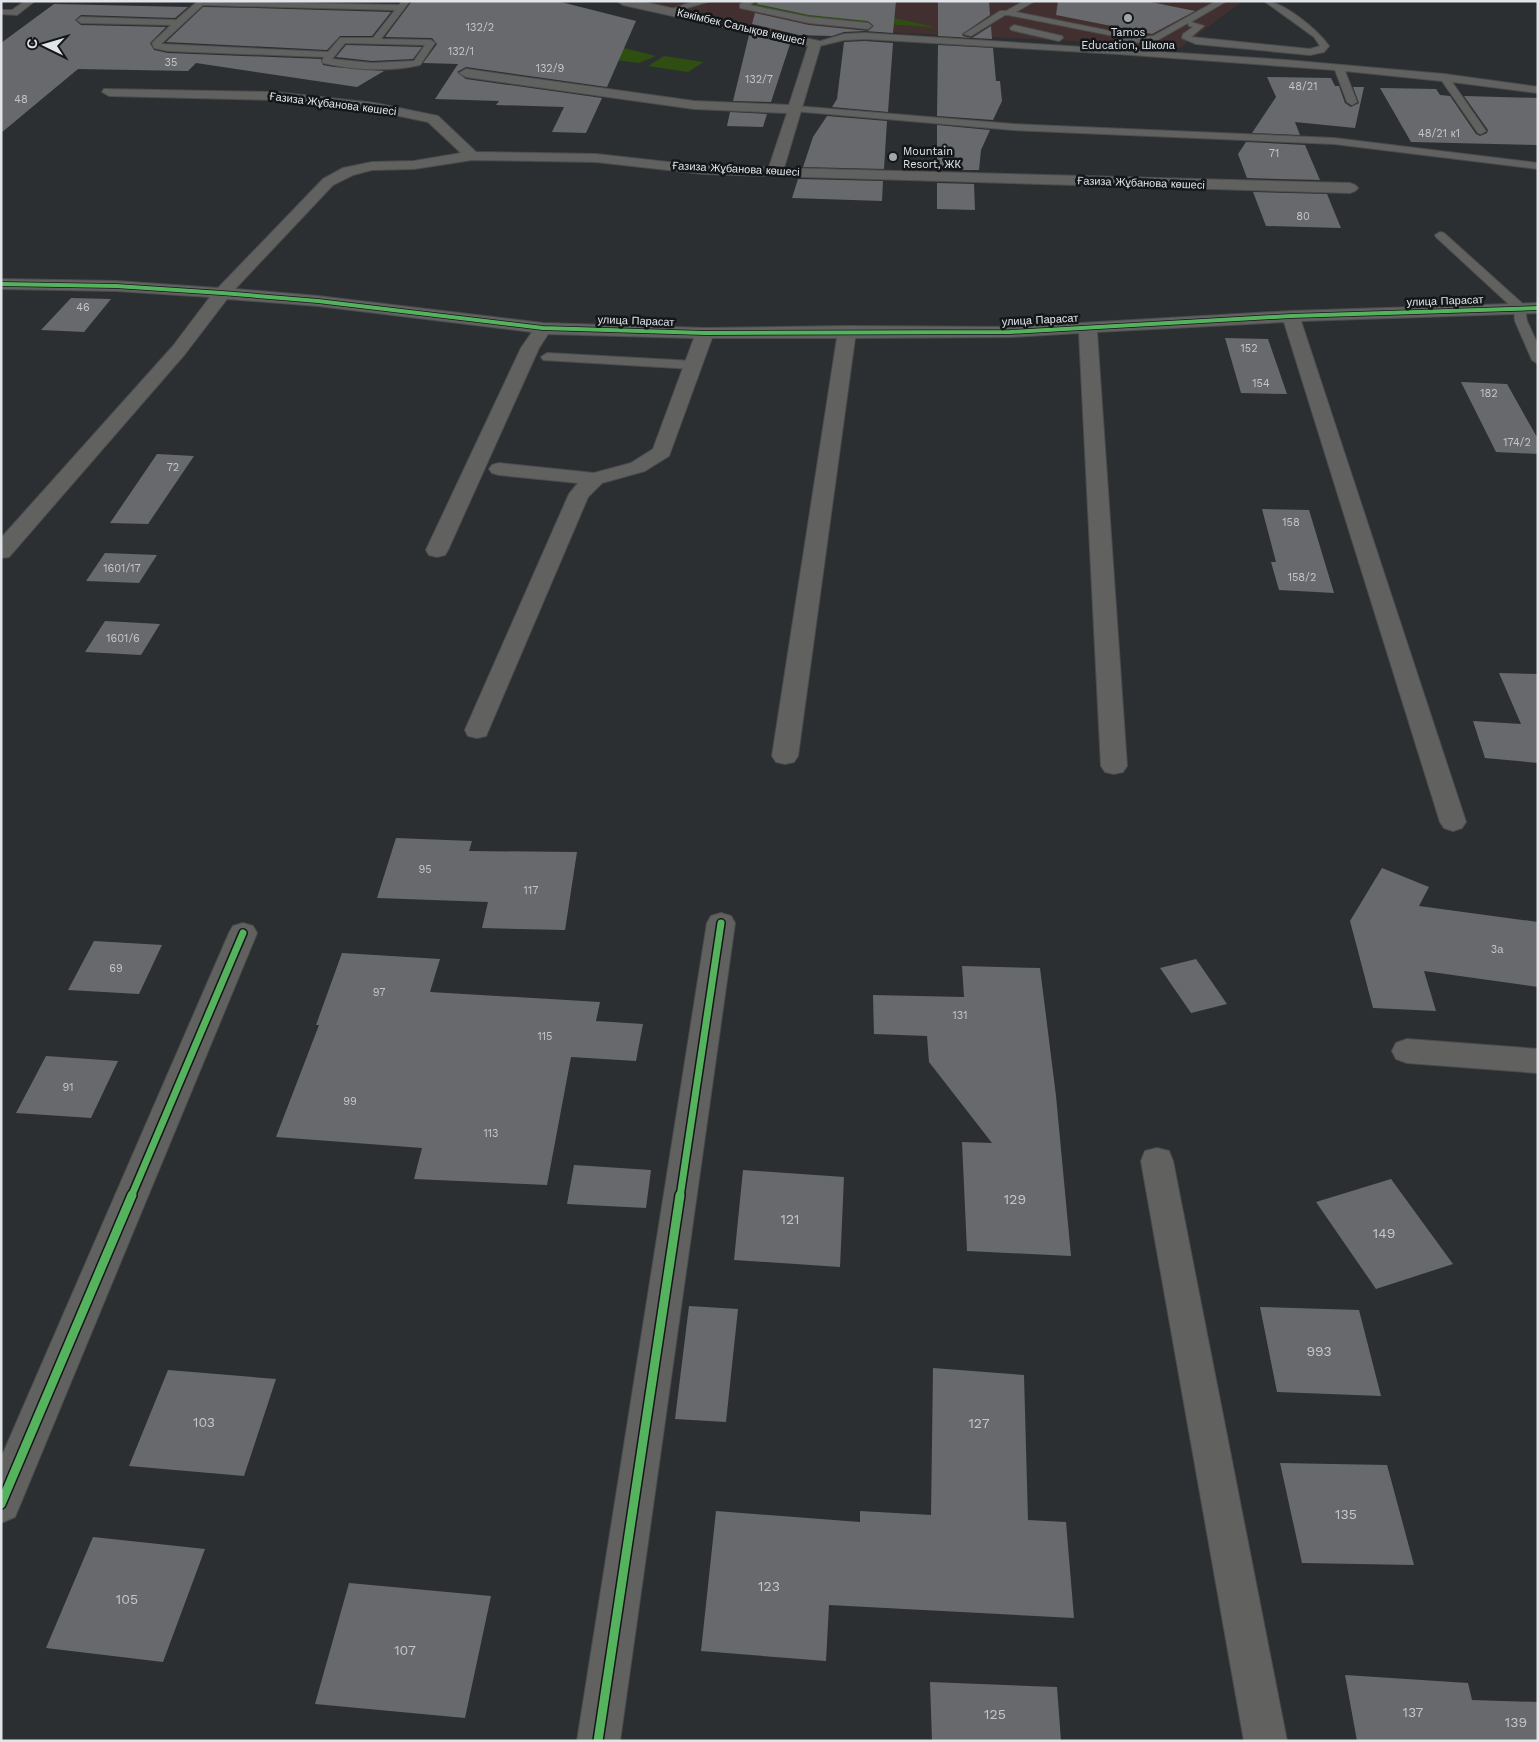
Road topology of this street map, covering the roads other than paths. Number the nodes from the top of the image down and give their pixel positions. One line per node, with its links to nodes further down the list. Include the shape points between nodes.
1 (31, 1): 10 (lane, via 14,13)
2 (623, 1): 11 (street, Кәкімбек Салықов көшесі)
3 (707, 1): 11 (lane)
4 (751, 1): 16 (lane, via 743,6 809,20)
5 (1031, 1): 12 (lane)
6 (1223, 1): 15 (lane)
7 (1268, 1): 15 (lane, via 1317,34 1325,46 1310,52 1196,41 1186,36 1200,26)
8 (201, 2): 9 (lane); 14 (lane)
9 (404, 5): 23 (lane)
10 (1, 12)
11 (670, 12): 25 (street, Кәкімбек Салықов көшесі)
12 (1008, 13): 20 (lane); 24 (lane)
13 (82, 20): 14 (lane)
14 (177, 23): 26 (lane, via 156,42 157,46)
15 (1184, 23): 24 (lane)
16 (861, 26): 17 (lane); 21 (lane, via 850,30)
17 (880, 27)
18 (890, 28): 20 (lane)
19 (1014, 28): 22 (lane)
20 (968, 34): 22 (lane)
21 (844, 37): 25 (lane); 27 (lane, via 1076,48)
22 (1063, 39): 24 (lane)
23 (375, 40): 26 (lane, via 342,40); 26 (lane, via 431,43 417,63 396,66 326,61)
24 (1146, 40)
25 (815, 44): 33 (street, Кәкімбек Салықов көшесі)
26 (331, 55)
27 (1339, 68): 29 (lane); 32 (lane)
28 (466, 74): 33 (street, via 694,105)
29 (1444, 77): 30 (lane); 34 (lane)
30 (1538, 90)
31 (109, 92): 35 (street, Ғазиза Жұбанова көшесі, via 275,96 375,107 433,120)
32 (1352, 102)
33 (796, 109): 36 (lane, via 1013,128 1334,141); 37 (street, Кәкімбек Салықов көшесі)
34 (1481, 131)
35 (472, 156): 37 (street, Ғазиза Жұбанова көшесі, via 596,158 704,170); 41 (street, via 348,171 328,182)
36 (1538, 166)
37 (775, 172): 38 (street, Ғазиза Жұбанова көшесі)
38 (1350, 188)
39 (1440, 235): 42 (lane)
40 (1, 284): 41 (street, улица Парасат, via 116,286)
41 (222, 293): 46 (street, улица Парасат); 55 (street, via 179,350)
42 (1520, 308): 43 (street, улица Парасат); 44 (street, улица Парасат); 50 (lane, via 1521,322)
43 (1538, 308)
44 (1291, 316): 45 (street, улица Парасат); 59 (street)
45 (1088, 327): 47 (street, улица Парасат, via 1010,332); 58 (street)
46 (543, 328): 48 (street, улица Парасат); 54 (street, via 530,348)
47 (847, 331): 48 (street, улица Парасат); 57 (street)
48 (705, 332): 51 (street)
49 (547, 357): 51 (lane)
50 (1538, 360)
51 (693, 366): 53 (street, via 662,452 638,467)
52 (499, 469): 53 (street)
53 (596, 479): 56 (street, via 579,494)
54 (437, 550)
55 (1, 552)
56 (477, 730)
57 (785, 756)
58 (1114, 766)
59 (1453, 822)
60 (721, 923): 66 (street)
61 (242, 932): 65 (street)
62 (1407, 1051): 63 (street)
63 (1538, 1061)
64 (1157, 1161): 67 (street)
65 (1, 1504)
66 (598, 1741)
67 (1266, 1741)

